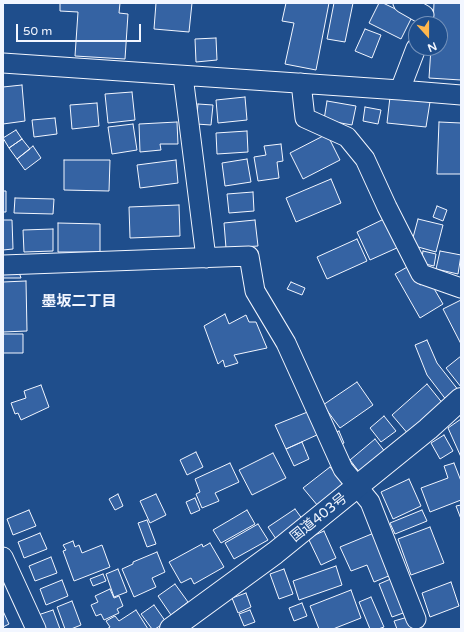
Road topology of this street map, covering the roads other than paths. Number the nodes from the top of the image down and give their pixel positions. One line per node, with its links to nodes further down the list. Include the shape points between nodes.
1 (403, 3): 2 (street)
2 (424, 14)
3 (413, 56): 7 (street)
4 (3, 63): 5 (street)
5 (183, 76): 6 (street); 9 (street)
6 (301, 83): 7 (street); 11 (street, via 305,118 347,137 365,158 421,274)
7 (400, 90): 8 (street)
8 (461, 95)
9 (206, 258): 10 (street); 13 (street, via 249,256 255,291 286,343 343,469)
10 (3, 265)
11 (461, 288)
12 (461, 399): 13 (highway, 国道403号)
13 (357, 487): 15 (street, via 370,502); 17 (highway, 国道403号, via 275,553)
14 (3, 557): 16 (street)
15 (416, 618)
16 (36, 629)
17 (171, 629)

